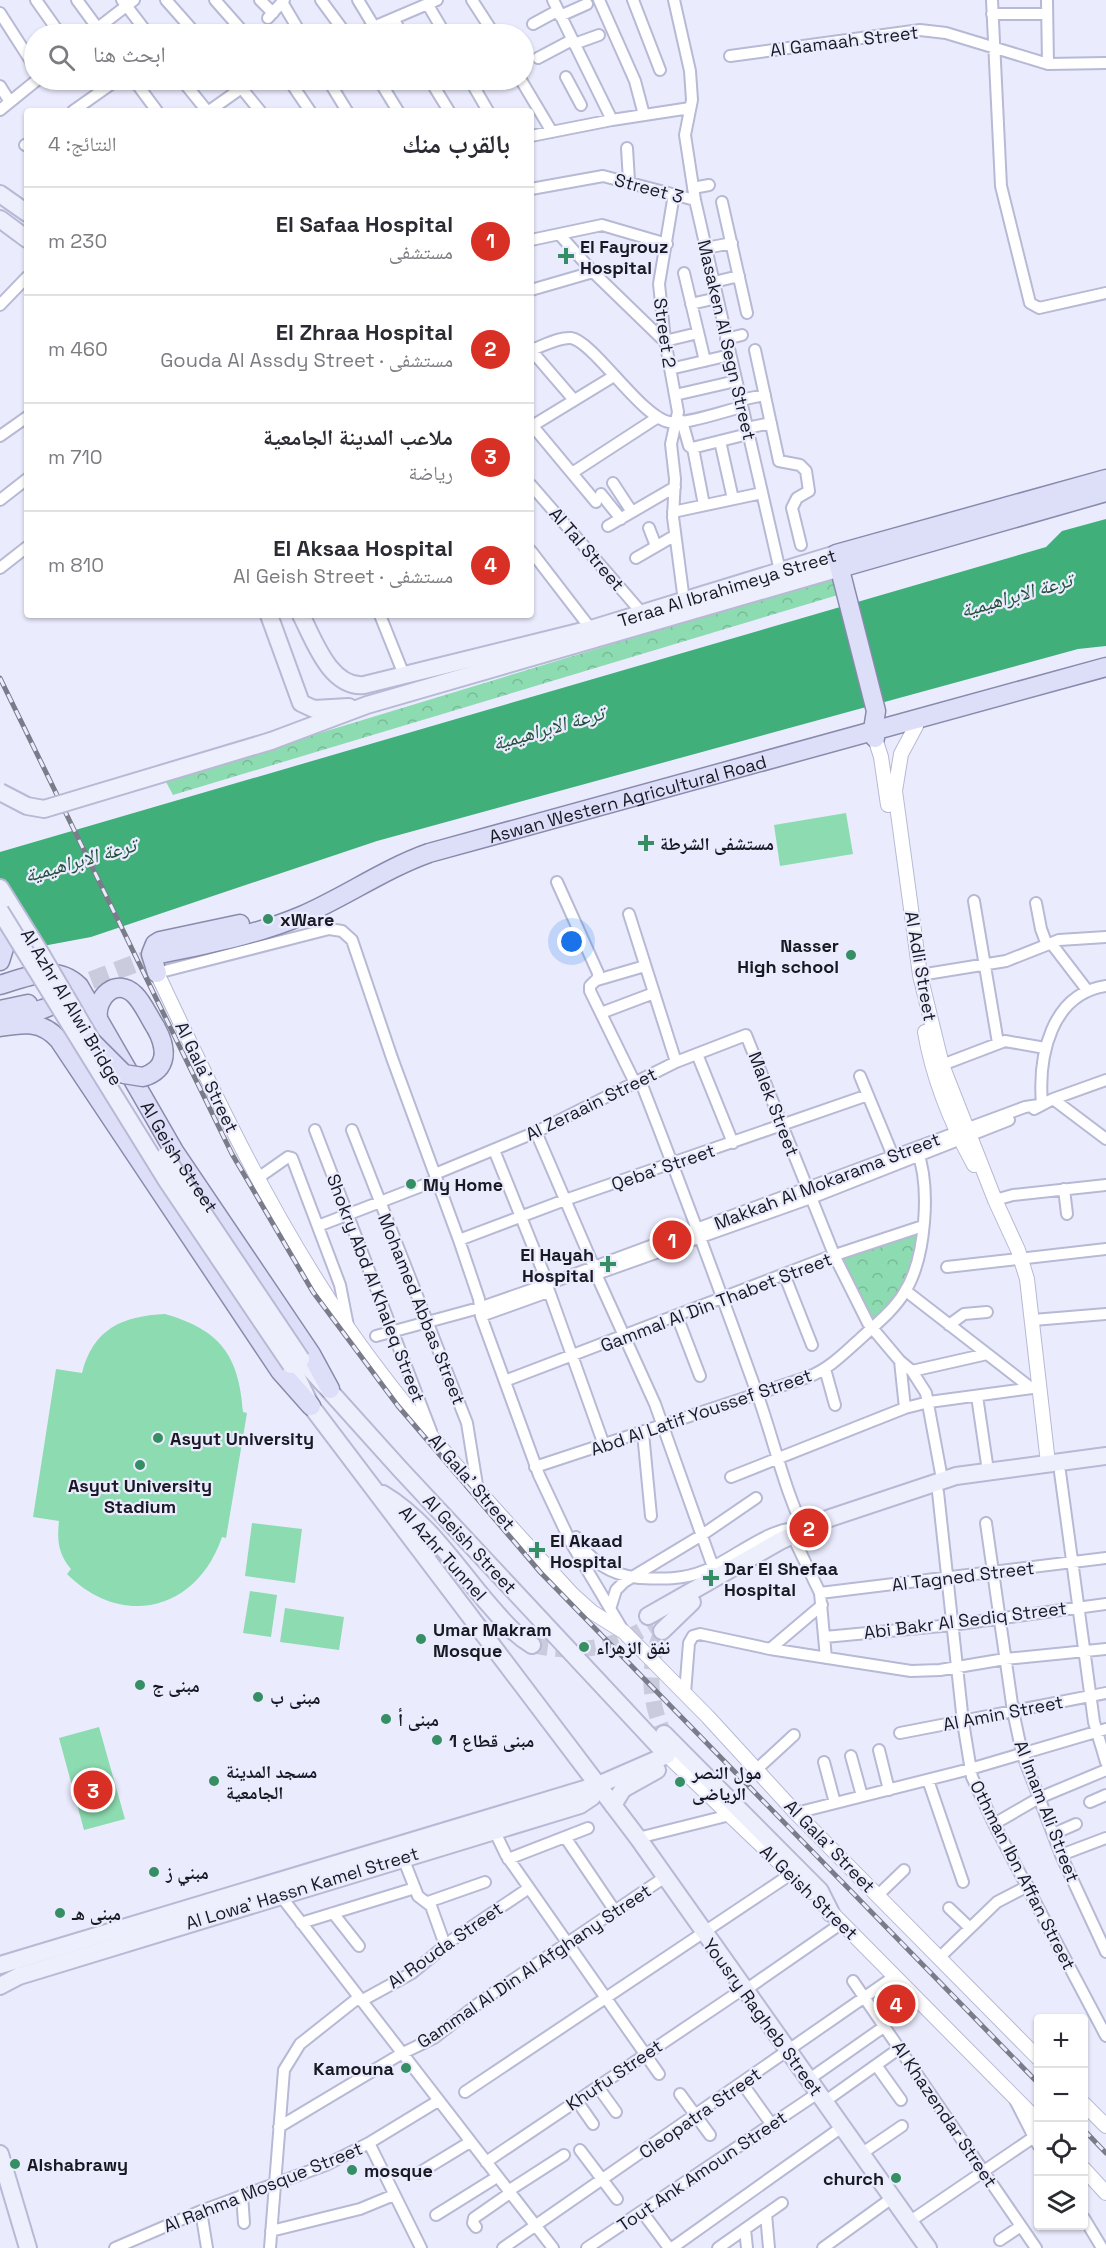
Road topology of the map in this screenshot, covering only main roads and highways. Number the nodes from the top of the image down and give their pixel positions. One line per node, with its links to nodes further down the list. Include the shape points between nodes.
1 (0, 194): 2 (main road)
2 (23, 204)
3 (0, 219): 4 (main road)
4 (24, 237)
5 (1106, 479): 7 (main road, Teraa Al Ibrahimeya Street)
6 (1106, 492): 7 (main road, Teraa Al Ibrahimeya Street)
7 (840, 569): 8 (main road, Teraa Al Ibrahimeya Street); 8 (main road, Teraa Al Ibrahimeya Street, via 780,571); 14 (main road)
8 (723, 597): 10 (main road, Teraa Al Ibrahimeya Street, via 684,601 364,685 346,683 329,667); 13 (main road, Teraa Al Ibrahimeya Street)
9 (270, 618): 13 (main road, via 301,703 314,709)
10 (303, 618)
11 (1106, 667): 14 (main road, Aswan Western Agricultural Road)
12 (1106, 675): 14 (main road, Aswan Western Agricultural Road, via 916,726)
13 (367, 705): 16 (main road, bridge, via 271,741 44,809 27,807)
14 (880, 731): 15 (main road, Aswan Western Agricultural Road)
15 (796, 754): 15 (main road, Aswan Western Agricultural Road, via 441,859 294,930 160,963 151,954 160,941 252,921 308,902 349,881 368,882 429,853)
16 (0, 792)
17 (0, 888): 25 (main road, Al Azhr Al Alwi Bridge, bridge)
18 (1, 912): 19 (main road, via 5,945); 27 (main road, Al Azhr Al Alwi Bridge, bridge, via 167,1181)
19 (0, 961)
20 (0, 985): 21 (main road, via 39,974)
21 (66, 989): 22 (main road, via 40,1001); 23 (main road, via 43,1010); 25 (main road, Al Geish Street, via 79,986)
22 (0, 1010)
23 (0, 1020)
24 (0, 1028): 26 (main road, Al Geish Street, via 23,1023 43,1027)
25 (98, 1031): 25 (main road, bridge, via 124,1074 143,1077 155,1072 164,1055 156,1028 135,995 123,989 103,995 97,1010); 26 (main road, via 105,1047 96,1059); 27 (main road, Al Azhr Al Alwi Bridge, bridge, via 176,1174); 28 (main road, Al Geish Street, via 312,1354)
26 (67, 1053): 29 (main road, Al Geish Street, via 280,1371)
27 (296, 1362): 28 (main road, Al Azhr Al Alwi Bridge); 29 (main road, Al Azhr Al Alwi Bridge)
28 (330, 1389): 33 (main road, Al Geish Street)
29 (312, 1406): 35 (main road, Al Geish Street)
30 (1106, 1456): 32 (main road)
31 (1106, 1466): 32 (main road)
32 (1054, 1467): 34 (main road); 34 (main road, via 988,1471)
33 (400, 1469): 35 (main road, Al Azhr Tunnel, via 406,1492 532,1639 522,1639 500,1618 411,1512); 38 (main road, Al Geish Street)
34 (940, 1486): 36 (main road, via 802,1537 695,1595)
35 (377, 1491): 39 (main road, Al Geish Street)
36 (654, 1624)
37 (664, 1734): 43 (main road, via 820,1891)
38 (670, 1758): 39 (main road, Al Lowa' Hassn Kamel Street); 40 (main road, via 626,1786)
39 (598, 1785): 40 (main road, Yousry Ragheb Street); 41 (main road, Al Lowa' Hassn Kamel Street); 41 (main road, Al Lowa' Hassn Kamel Street, via 584,1803 403,1858)
40 (614, 1805): 50 (main road, Yousry Ragheb Street)
41 (333, 1871): 42 (main road, Al Lowa' Hassn Kamel Street); 42 (main road, Al Lowa' Hassn Kamel Street, via 280,1895)
42 (235, 1901): 44 (main road, Al Lowa' Hassn Kamel Street); 45 (main road, Al Lowa' Hassn Kamel Street)
43 (837, 1918)
44 (0, 1965)
45 (0, 1986)
46 (0, 2154): 49 (main road)
47 (0, 2193): 48 (main road)
48 (16, 2248)
49 (28, 2248)
50 (928, 2248)

